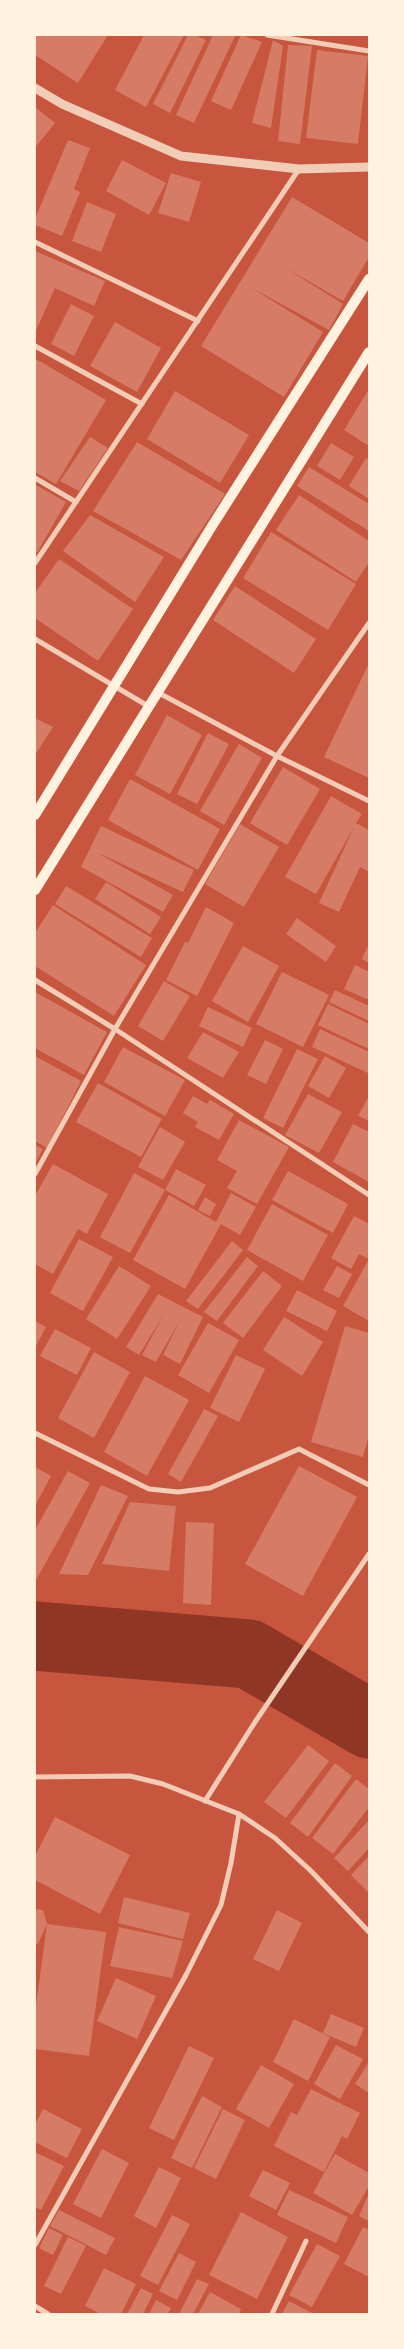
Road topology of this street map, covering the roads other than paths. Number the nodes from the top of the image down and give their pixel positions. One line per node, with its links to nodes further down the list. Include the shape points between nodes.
1 (267, 35): 2 (street)
2 (369, 51)
3 (35, 88): 5 (street, via 62,104 181,156)
4 (369, 167): 5 (street)
5 (299, 169): 8 (street)
6 (35, 242): 8 (street)
7 (369, 278): 17 (main road)
8 (198, 321): 11 (street)
9 (35, 346): 11 (street)
10 (369, 352): 18 (main road)
11 (142, 404): 13 (street)
12 (35, 478): 13 (street)
13 (76, 502): 14 (street)
14 (35, 563)
15 (369, 623): 20 (street)
16 (35, 639): 17 (street)
17 (114, 686): 19 (street); 22 (main road)
18 (157, 692): 19 (main road); 20 (street)
19 (148, 706): 23 (main road)
20 (277, 756): 21 (street); 25 (street)
21 (369, 801)
22 (35, 815)
23 (35, 890)
24 (35, 980): 25 (street)
25 (115, 1029): 26 (street); 27 (street)
26 (35, 1174)
27 (369, 1195)
28 (35, 1433): 29 (street, via 149,1489 178,1492 210,1488 299,1449)
29 (369, 1485)
30 (369, 1554): 32 (street)
31 (35, 1777): 32 (street, via 130,1776 163,1784)
32 (205, 1801): 33 (street)
33 (239, 1814): 34 (street, via 275,1838 311,1870); 36 (street, via 221,1905 186,1975)
34 (369, 1932)
35 (306, 2241): 39 (street)
36 (35, 2245)
37 (35, 2306): 38 (street)
38 (48, 2314)
39 (272, 2314)

